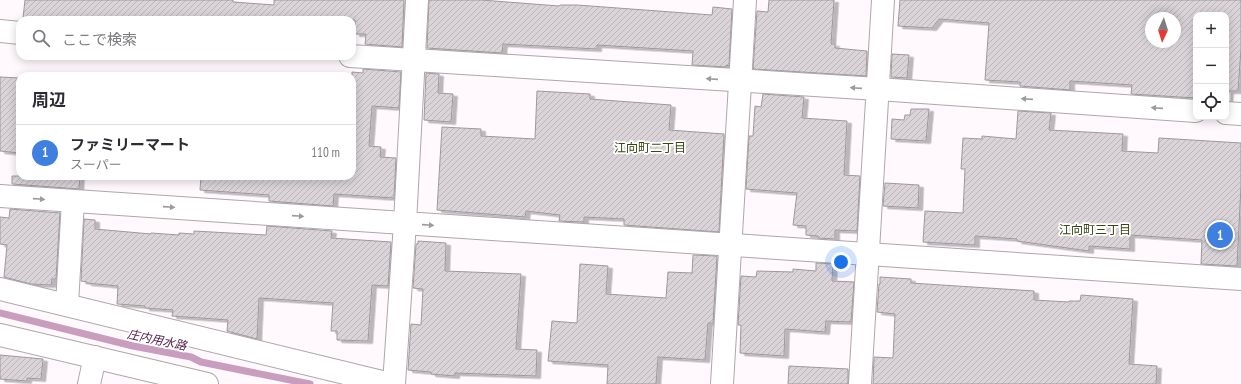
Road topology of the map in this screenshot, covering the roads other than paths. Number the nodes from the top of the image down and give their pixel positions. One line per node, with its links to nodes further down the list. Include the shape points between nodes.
1 (417, 0): 7 (street)
2 (745, 0): 8 (street)
3 (883, 0): 9 (street)
4 (0, 31): 5 (street)
5 (16, 33)
6 (356, 56): 7 (street)
7 (414, 60): 8 (street, one-way to 7); 15 (street)
8 (740, 81): 9 (street, one-way to 8); 16 (street)
9 (878, 89): 10 (street, one-way to 9); 17 (street)
10 (1193, 111)
11 (1229, 113): 12 (street)
12 (1241, 114)
13 (0, 196): 14 (street, one-way to 14)
14 (73, 201): 15 (street, one-way to 15); 20 (street)
15 (405, 223): 16 (street, one-way to 16); 26 (street)
16 (729, 245): 17 (street); 27 (street)
17 (868, 254): 18 (street); 28 (street)
18 (1241, 279)
19 (0, 289): 20 (street)
20 (67, 304): 25 (street)
21 (0, 335): 22 (street)
22 (95, 357): 23 (street); 24 (street)
23 (89, 384)
24 (208, 384)
25 (390, 384)
26 (394, 384)
27 (722, 384)
28 (860, 384)

